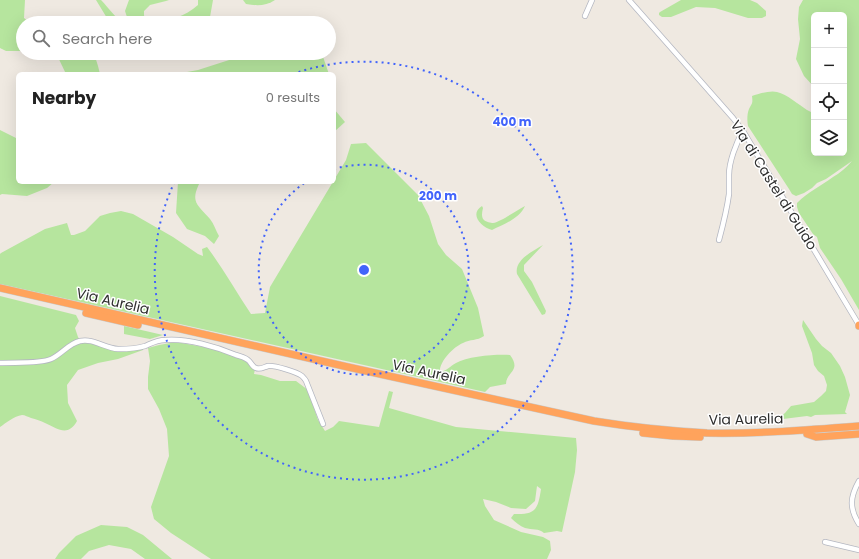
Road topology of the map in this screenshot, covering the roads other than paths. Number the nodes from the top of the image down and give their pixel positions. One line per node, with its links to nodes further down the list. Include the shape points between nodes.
1 (592, 0): 3 (street)
2 (629, 0): 4 (street, Via di Castel di Guido)
3 (585, 16)
4 (743, 131): 5 (street, via 730,168 728,199); 8 (street, Via di Castel di Guido)
5 (719, 240)
6 (0, 288): 13 (highway, Via Aurelia, via 594,421 708,433)
7 (0, 293): 14 (highway, Via Aurelia, via 362,375 616,429 709,438 807,434 818,437)
8 (859, 325)
9 (0, 363): 11 (street, via 49,360 82,341 93,341 114,349 145,346 164,340 195,343 228,351 249,360 254,367 260,369 273,366 301,376 306,381)
10 (859, 423): 13 (highway, via 804,426)
11 (323, 424)
12 (859, 426): 13 (highway, Via Aurelia)
13 (792, 430)
14 (859, 432)
15 (859, 481): 16 (street, via 852,495 852,511)
16 (859, 524)
17 (825, 542): 18 (street)
18 (859, 550)

